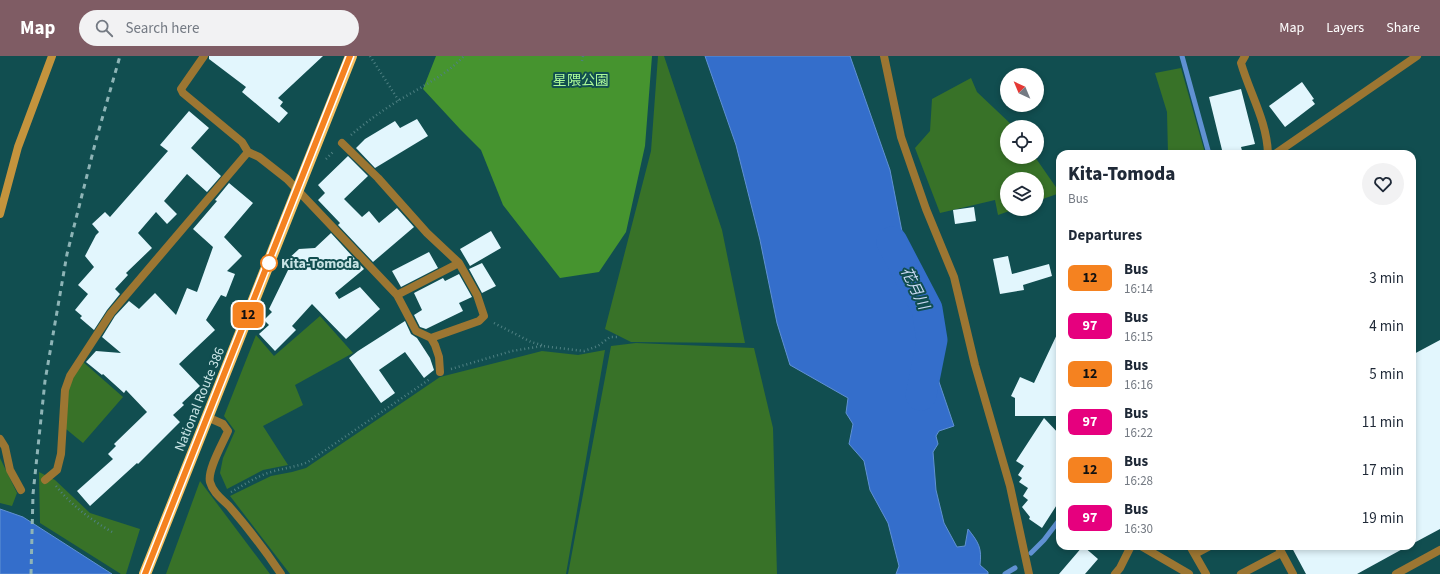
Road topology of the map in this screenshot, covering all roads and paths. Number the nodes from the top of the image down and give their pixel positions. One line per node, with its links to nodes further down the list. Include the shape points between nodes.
1 (52, 56): 18 (street, via 18,147)
2 (204, 56): 15 (street, via 181,89 182,93 242,142)
3 (350, 56): 16 (highway, National Route 386)
4 (370, 56): 11 (path)
5 (464, 56): 11 (path, via 452,68)
6 (583, 56): 10 (path)
7 (884, 56): 42 (street, via 901,137 926,209 954,277 975,365 1010,486)
8 (1245, 56): 13 (street, via 1241,63 1264,121)
9 (1417, 56): 14 (street)
10 (582, 61)
11 (399, 100): 12 (path, via 365,123)
12 (342, 143): 16 (path, via 328,158 321,162); 19 (street)
13 (1268, 150)
14 (1281, 150)
15 (248, 152): 17 (street, via 280,172); 28 (street, via 112,313 70,376 65,390 61,454 57,470)
16 (309, 162): 17 (highway, National Route 386)
17 (298, 190): 20 (street); 26 (highway, National Route 386)
18 (0, 214)
19 (459, 263): 20 (street); 21 (street, via 477,295)
20 (397, 295): 23 (street, via 416,331)
21 (484, 316): 23 (street, via 479,321); 24 (path, via 497,326)
22 (619, 337): 24 (path, via 610,337 598,346 584,351)
23 (431, 338): 25 (street, via 439,357)
24 (542, 346): 25 (path, via 512,351)
25 (440, 372): 30 (path, via 308,462 258,477)
26 (207, 417): 30 (street, via 223,424 228,431 210,473 210,482); 40 (highway, National Route 386)
27 (0, 439): 29 (street, via 5,447 10,470)
28 (47, 478): 31 (path, via 74,507)
29 (21, 490)
30 (220, 498): 41 (street, via 259,542)
31 (112, 532)
32 (1129, 550): 43 (street)
33 (1148, 550): 44 (street)
34 (1192, 550): 39 (street)
35 (1202, 550): 39 (street)
36 (1277, 550): 46 (street)
37 (1280, 550): 47 (street)
38 (1440, 550): 48 (street)
39 (1195, 554): 45 (street)
40 (145, 574)
41 (281, 574)
42 (1029, 574)
43 (1115, 574)
44 (1189, 574)
45 (1206, 574)
46 (1241, 574)
47 (1294, 574)
48 (1396, 574)

